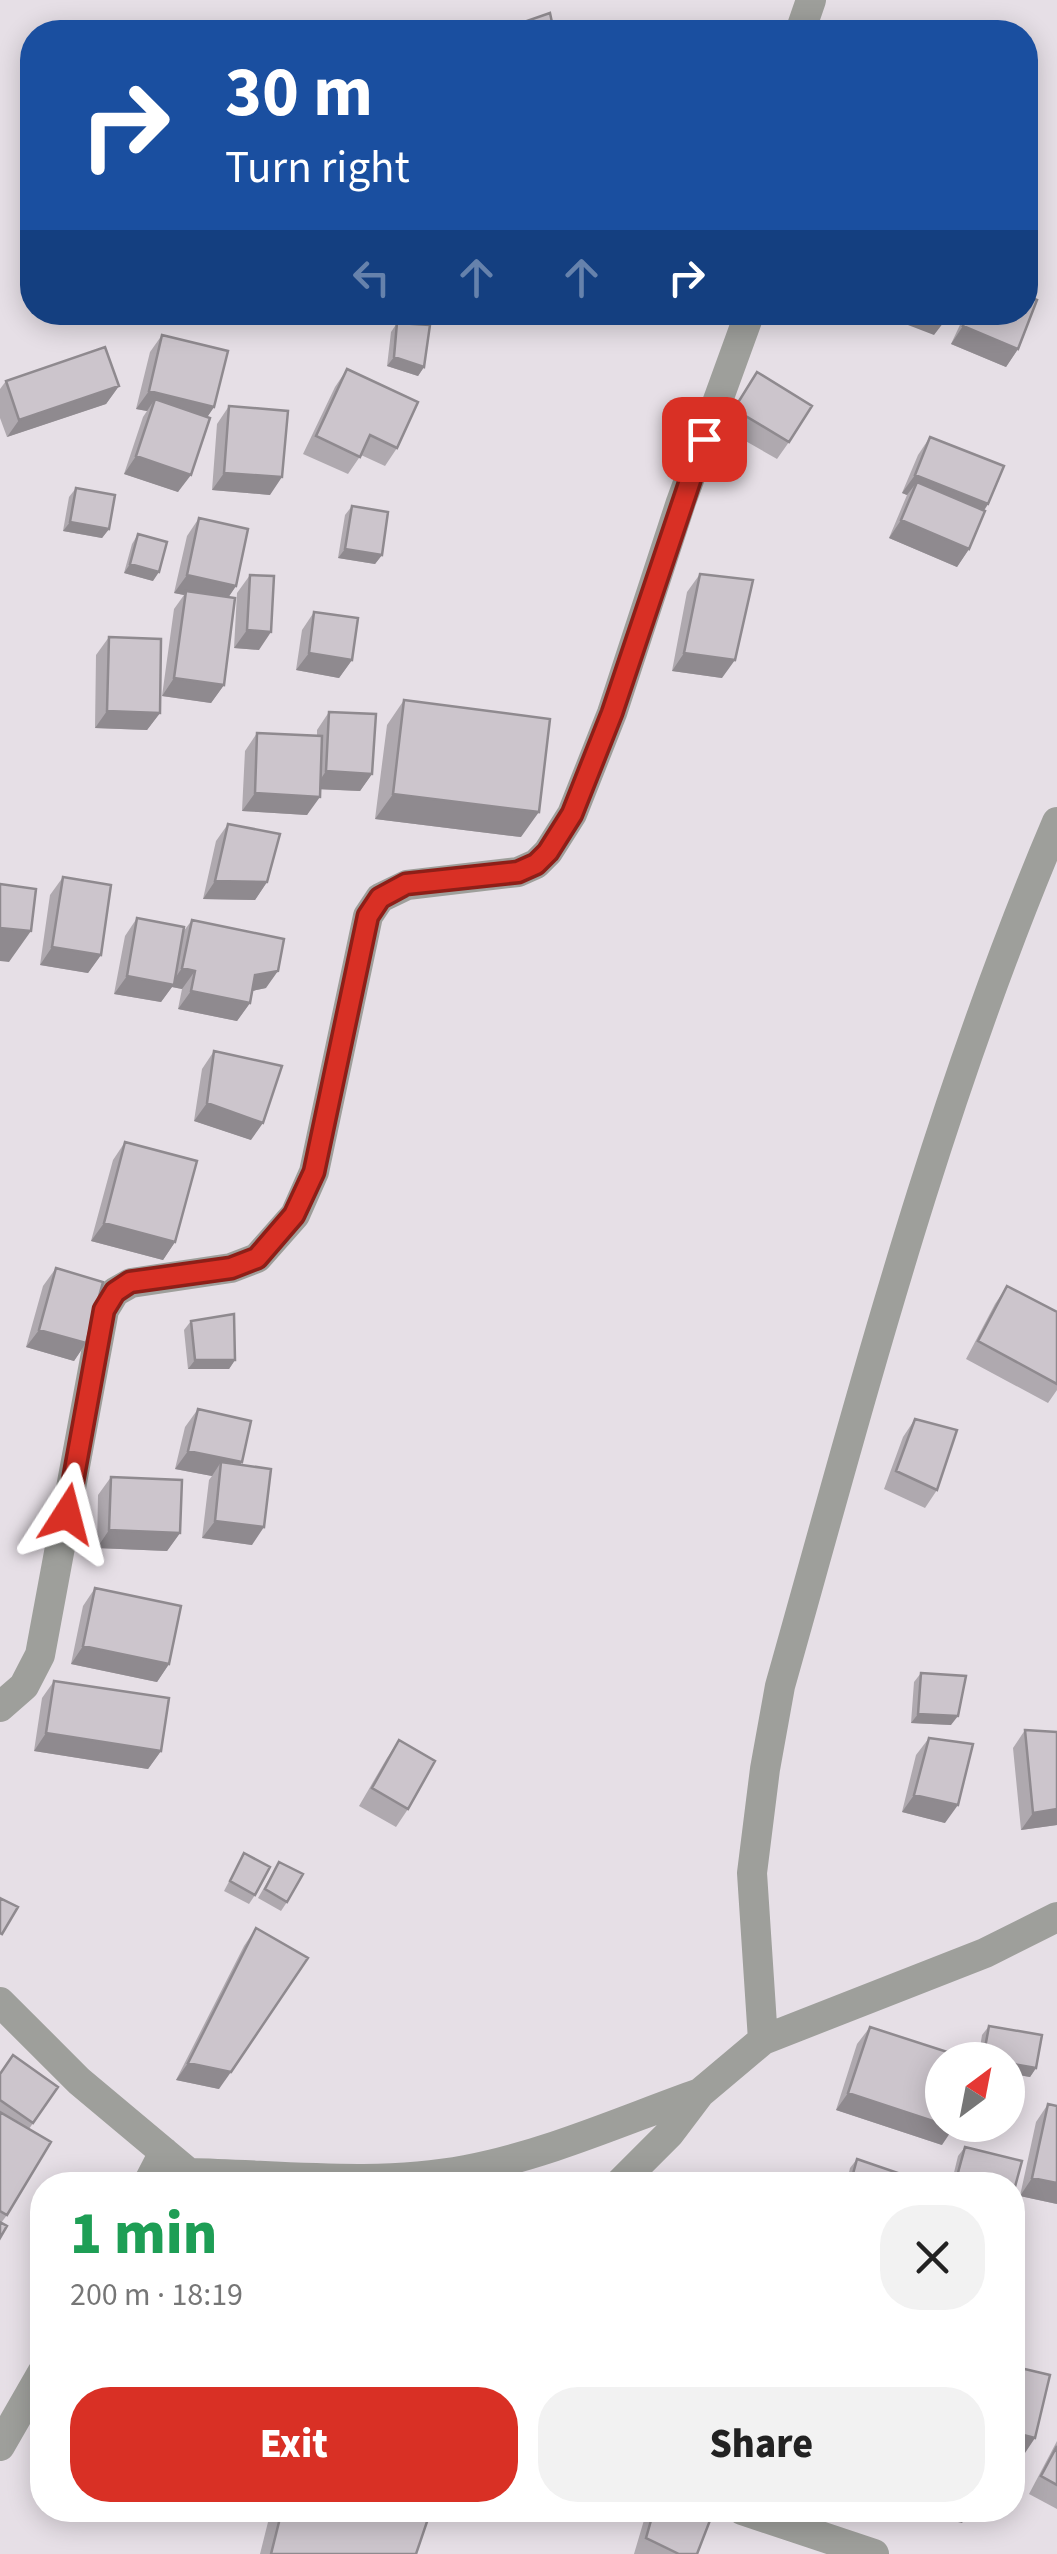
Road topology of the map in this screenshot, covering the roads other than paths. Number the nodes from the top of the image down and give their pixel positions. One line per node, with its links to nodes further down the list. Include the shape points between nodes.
1 (745, 325): 3 (street, via 612,713 562,832 536,864 518,872 406,884 380,898 368,916 314,1172 294,1215 257,1258 130,1282 104,1310 40,1654 24,1686)
2 (1057, 822): 6 (street, via 942,1124 780,1686 752,1873)
3 (0, 1708)
4 (1057, 1917): 6 (street)
5 (0, 2002): 8 (street)
6 (763, 2040): 7 (street)
7 (700, 2093): 11 (street, via 520,2158); 12 (street)
8 (164, 2152): 9 (street); 10 (street)
9 (153, 2172)
10 (188, 2172)
11 (452, 2172)
12 (631, 2172)
13 (30, 2394): 14 (street)
14 (0, 2446)
15 (778, 2522): 16 (street)
16 (874, 2554)

